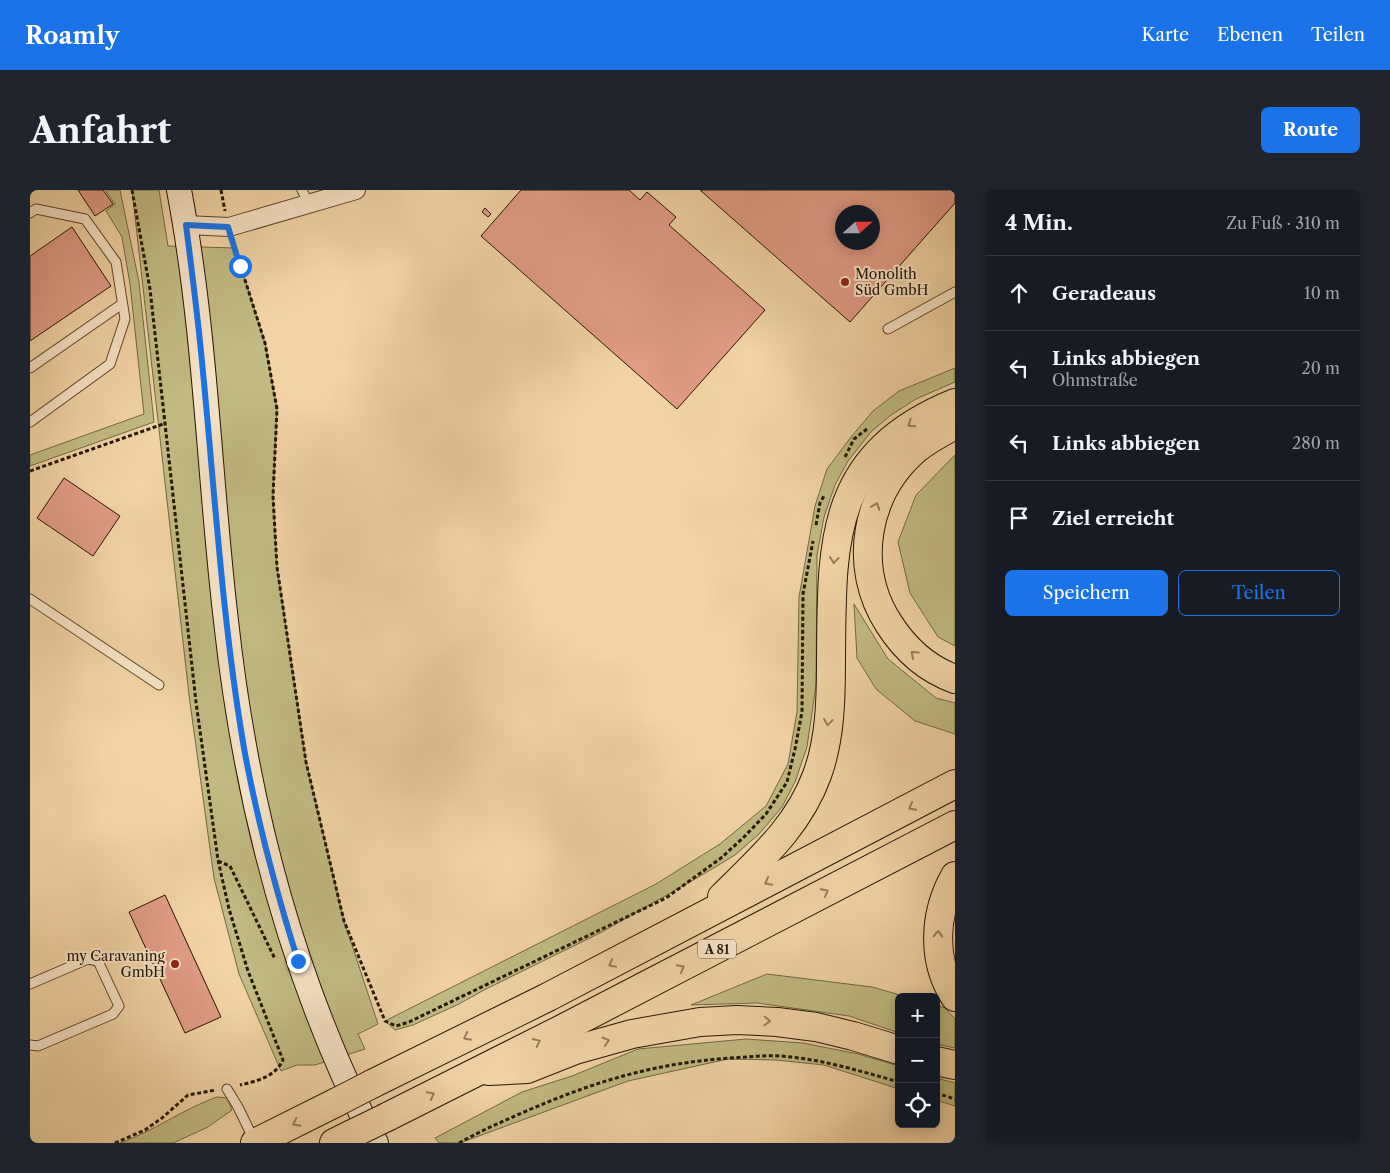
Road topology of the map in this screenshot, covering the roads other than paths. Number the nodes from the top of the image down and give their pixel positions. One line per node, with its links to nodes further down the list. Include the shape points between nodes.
1 (179, 190): 5 (street)
2 (356, 190): 3 (street)
3 (306, 197): 5 (street, via 228,227)
4 (30, 213): 7 (lane, via 36,209 85,219 116,262)
5 (186, 225): 28 (street, via 226,622 244,749 281,908 339,1066)
6 (955, 292): 8 (lane)
7 (122, 304): 9 (lane); 11 (lane, via 125,319 110,364)
8 (888, 329)
9 (30, 368)
10 (955, 403): 19 (highway, one-way to 19, via 922,417 884,445 852,490 842,516 832,577 829,715 817,775 803,806 786,832)
11 (30, 422)
12 (955, 425): 14 (highway, one-way to 12, via 913,654 895,634 874,593 867,546 878,500 890,478 916,449)
13 (30, 598): 15 (lane)
14 (955, 679)
15 (159, 684)
16 (955, 784): 19 (highway, A 81, one-way to 19)
17 (955, 825): 26 (highway, A 81, one-way to 17)
18 (955, 876): 21 (highway, one-way to 18, via 944,975 938,952 941,909)
19 (702, 917): 29 (highway, A 81, one-way to 29, bridge)
20 (30, 984): 22 (lane, via 88,959 98,961 119,1006 113,1014 38,1046)
21 (955, 997)
22 (30, 1045)
23 (895, 1049): 26 (highway, one-way to 23, via 527,1069 575,1050 632,1034 700,1022 736,1020 816,1027)
24 (940, 1062): 25 (highway)
25 (955, 1065)
26 (477, 1071): 28 (highway, A 81, one-way to 26, bridge, via 388,1117)
27 (227, 1089): 29 (lane)
28 (354, 1140)
29 (255, 1143)

